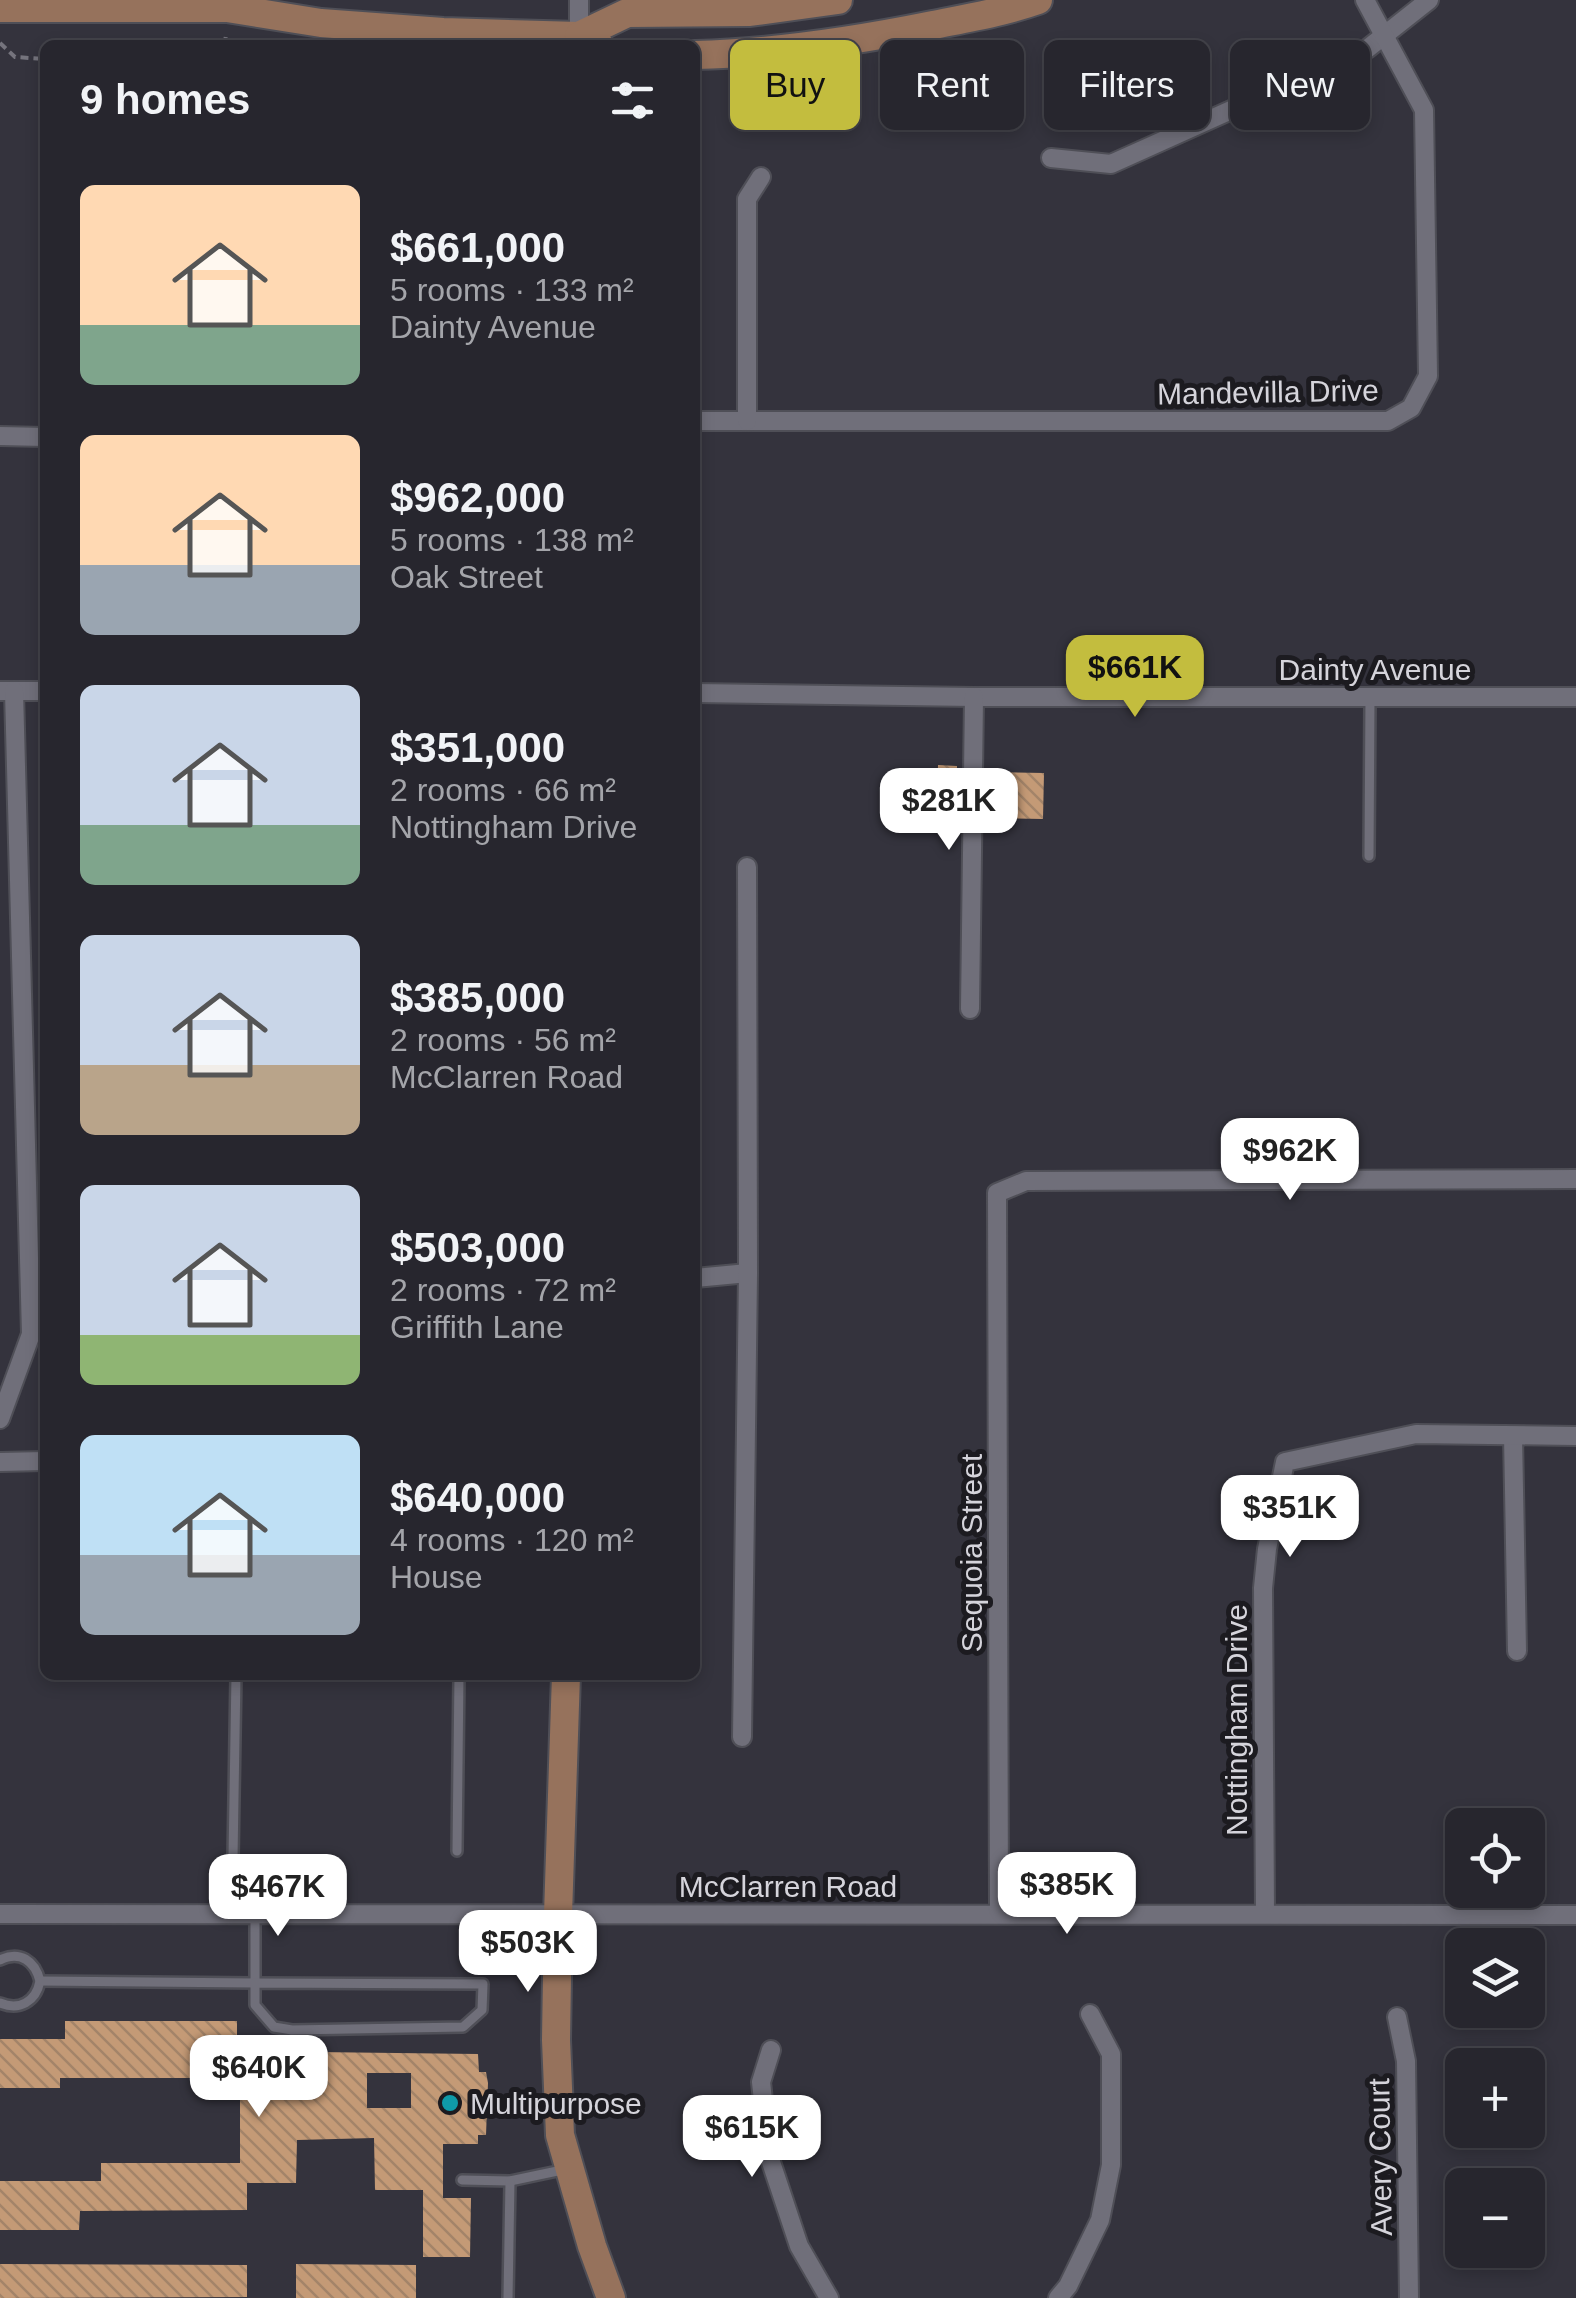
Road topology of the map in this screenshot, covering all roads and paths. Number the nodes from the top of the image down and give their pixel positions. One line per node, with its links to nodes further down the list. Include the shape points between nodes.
1 (579, 0): 11 (street)
2 (838, 0): 12 (street, via 750,12 627,13)
3 (1038, 0): 14 (street, via 857,41)
4 (1365, 0): 9 (street, Mandevilla Drive)
5 (1429, 0): 9 (street)
6 (52, 4): 7 (street); 8 (street)
7 (227, 4): 10 (street, via 320,23)
8 (0, 8)
9 (1385, 34): 16 (street, via 1367,49 1111,164); 19 (street, Mandevilla Drive, via 1424,110 1428,376 1411,408 1388,421)
10 (557, 40)
11 (586, 40)
12 (589, 40)
13 (0, 43): 15 (path, via 15,57)
14 (700, 55)
15 (40, 60)
16 (1051, 158)
17 (761, 178): 19 (street, via 747,199)
18 (700, 421): 19 (street, Mandevilla Drive)
19 (747, 421)
20 (0, 436): 21 (street)
21 (40, 437)
22 (7, 691): 23 (street); 34 (street, via 31,1334)
23 (40, 691)
24 (700, 692): 25 (street, Dainty Avenue)
25 (974, 696): 26 (street, Dainty Avenue); 30 (street)
26 (1370, 696): 27 (street, Dainty Avenue); 28 (lane)
27 (1576, 696)
28 (1369, 856)
29 (747, 867): 32 (street)
30 (970, 1009)
31 (1576, 1179): 46 (street, Sequoia Street, via 1026,1181 998,1194)
32 (748, 1273): 33 (street); 43 (street)
33 (700, 1278)
34 (0, 1419)
35 (1513, 1436): 36 (street, Nottingham Drive); 39 (street); 47 (street, Nottingham Drive, via 1416,1434 1285,1462 1263,1588)
36 (1576, 1436)
37 (40, 1461): 38 (street)
38 (0, 1462)
39 (1518, 1651)
40 (236, 1680): 45 (lane)
41 (459, 1680): 44 (lane)
42 (566, 1680): 49 (street)
43 (742, 1737)
44 (458, 1852)
45 (233, 1858)
46 (1000, 1913): 47 (street, McClarren Road); 49 (street, McClarren Road)
47 (1265, 1913): 51 (street, McClarren Road)
48 (0, 1914): 50 (street, McClarren Road)
49 (558, 1914): 50 (street, McClarren Road); 59 (street, via 560,2135)
50 (255, 1915): 54 (lane)
51 (1576, 1915)
52 (0, 1960): 53 (lane, via 23,1957)
53 (40, 1981): 54 (lane); 55 (lane, via 30,2001)
54 (256, 1983): 54 (lane, via 255,2005 274,2028 462,2027 482,2010 483,1984)
55 (0, 2002)
56 (1090, 2014): 65 (street, via 1111,2054 1111,2165 1100,2220)
57 (1397, 2016): 66 (street, Avery Court, via 1406,2060)
58 (771, 2050): 64 (street, via 761,2082 769,2156 799,2246)
59 (569, 2168): 61 (lane); 63 (street)
60 (462, 2180): 61 (lane)
61 (510, 2181): 62 (lane)
62 (508, 2298)
63 (611, 2298)
64 (828, 2298)
65 (1058, 2298)
66 (1409, 2298)

